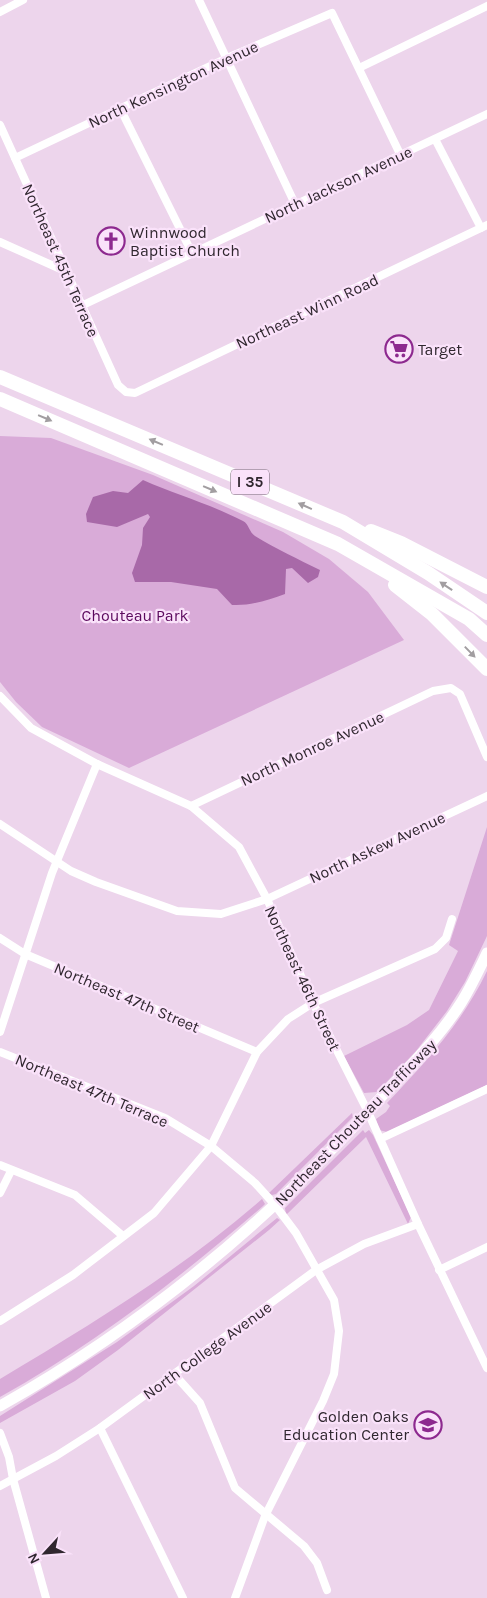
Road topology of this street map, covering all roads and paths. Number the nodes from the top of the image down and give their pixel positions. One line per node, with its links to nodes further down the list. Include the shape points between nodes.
1 (23, 0): 4 (street)
2 (200, 0): 5 (street)
3 (487, 6): 6 (street)
4 (0, 12)
5 (227, 58): 6 (street, North Kensington Avenue, via 332,13); 7 (street, North Kensington Avenue); 13 (street)
6 (358, 68): 11 (street)
7 (120, 108): 12 (street, North Kensington Avenue); 16 (street)
8 (487, 114): 10 (street, North Jackson Avenue)
9 (0, 125): 12 (street, Northeast 45th Terrace)
10 (435, 139): 11 (street, North Jackson Avenue); 14 (street)
11 (400, 154): 13 (street, North Jackson Avenue)
12 (15, 158): 17 (street, Northeast 45th Terrace)
13 (295, 204): 16 (street, North Jackson Avenue)
14 (484, 226): 20 (street, Northeast Winn Road, via 135,393)
15 (0, 242): 17 (street)
16 (192, 253): 18 (street, North Jackson Avenue)
17 (65, 271): 18 (street, Northeast 45th Terrace)
18 (81, 306): 20 (street, Northeast 45th Terrace, via 118,385)
19 (0, 377): 22 (highway, I 35, one-way to 19)
20 (126, 392)
21 (0, 399): 23 (highway, I 35, one-way to 23)
22 (343, 522): 24 (highway, via 400,543); 25 (highway, I 35, one-way to 22)
23 (338, 544): 26 (highway, I 35, via 469,619); 27 (highway, one-way to 27, via 432,614)
24 (487, 587)
25 (487, 613)
26 (487, 635)
27 (487, 669)
28 (0, 696): 30 (street, Northeast 46th Street, via 31,728)
29 (487, 757): 32 (street, North Monroe Avenue, via 460,694 451,688 433,691)
30 (97, 764): 32 (street, Northeast 46th Street); 34 (street)
31 (487, 796): 35 (street, North Askew Avenue)
32 (191, 806): 35 (street, Northeast 46th Street, via 239,847)
33 (0, 824): 34 (street, North Askew Avenue)
34 (56, 861): 35 (street, North Askew Avenue, via 96,882 178,911 221,914); 39 (street)
35 (267, 899): 40 (street, Northeast 46th Street)
36 (452, 919): 40 (street, via 446,938 434,949)
37 (0, 938): 39 (street, Northeast 47th Street)
38 (487, 953): 45 (main road, Northeast Chouteau Trafficway, via 450,1020)
39 (26, 954): 41 (street); 43 (street, Northeast 47th Street)
40 (313, 1003): 43 (street, via 288,1019); 45 (street, Northeast 46th Street)
41 (0, 1032)
42 (0, 1052): 47 (street, Northeast 47th Terrace, via 165,1118)
43 (257, 1052): 47 (street)
44 (487, 1089): 46 (street)
45 (368, 1112): 46 (street, Northeast 46th Street); 51 (main road, Northeast Chouteau Trafficway)
46 (380, 1139): 52 (street, Northeast 46th Street)
47 (211, 1146): 51 (street, Northeast 47th Terrace); 53 (street, via 154,1213)
48 (0, 1165): 49 (street)
49 (11, 1171): 50 (street); 53 (street, via 75,1195)
50 (0, 1193)
51 (275, 1205): 55 (street, Northeast 47th Terrace, via 296,1233); 60 (main road, Northeast Chouteau Trafficway, via 188,1278 109,1337)
52 (418, 1224): 55 (street, North College Avenue, via 364,1244); 56 (street, Northeast 46th Street)
53 (123, 1236): 57 (street, via 73,1275)
54 (487, 1247): 56 (street)
55 (316, 1270): 59 (street, North College Avenue); 65 (street, Northeast 47th Terrace, via 334,1300 339,1331 337,1360 323,1401)
56 (439, 1270): 58 (street, Northeast 46th Street)
57 (0, 1321)
58 (487, 1368)
59 (174, 1374): 61 (street, North College Avenue); 65 (street, via 200,1403 236,1488)
60 (0, 1406)
61 (100, 1428): 63 (street, North College Avenue); 68 (street)
62 (0, 1432): 63 (street, via 10,1457)
63 (13, 1479): 64 (street, North College Avenue); 67 (street)
64 (0, 1486)
65 (266, 1516): 66 (street, via 304,1546 317,1563); 69 (street, Northeast 47th Terrace)
66 (327, 1590)
67 (46, 1598)
68 (183, 1598)
69 (235, 1598)

